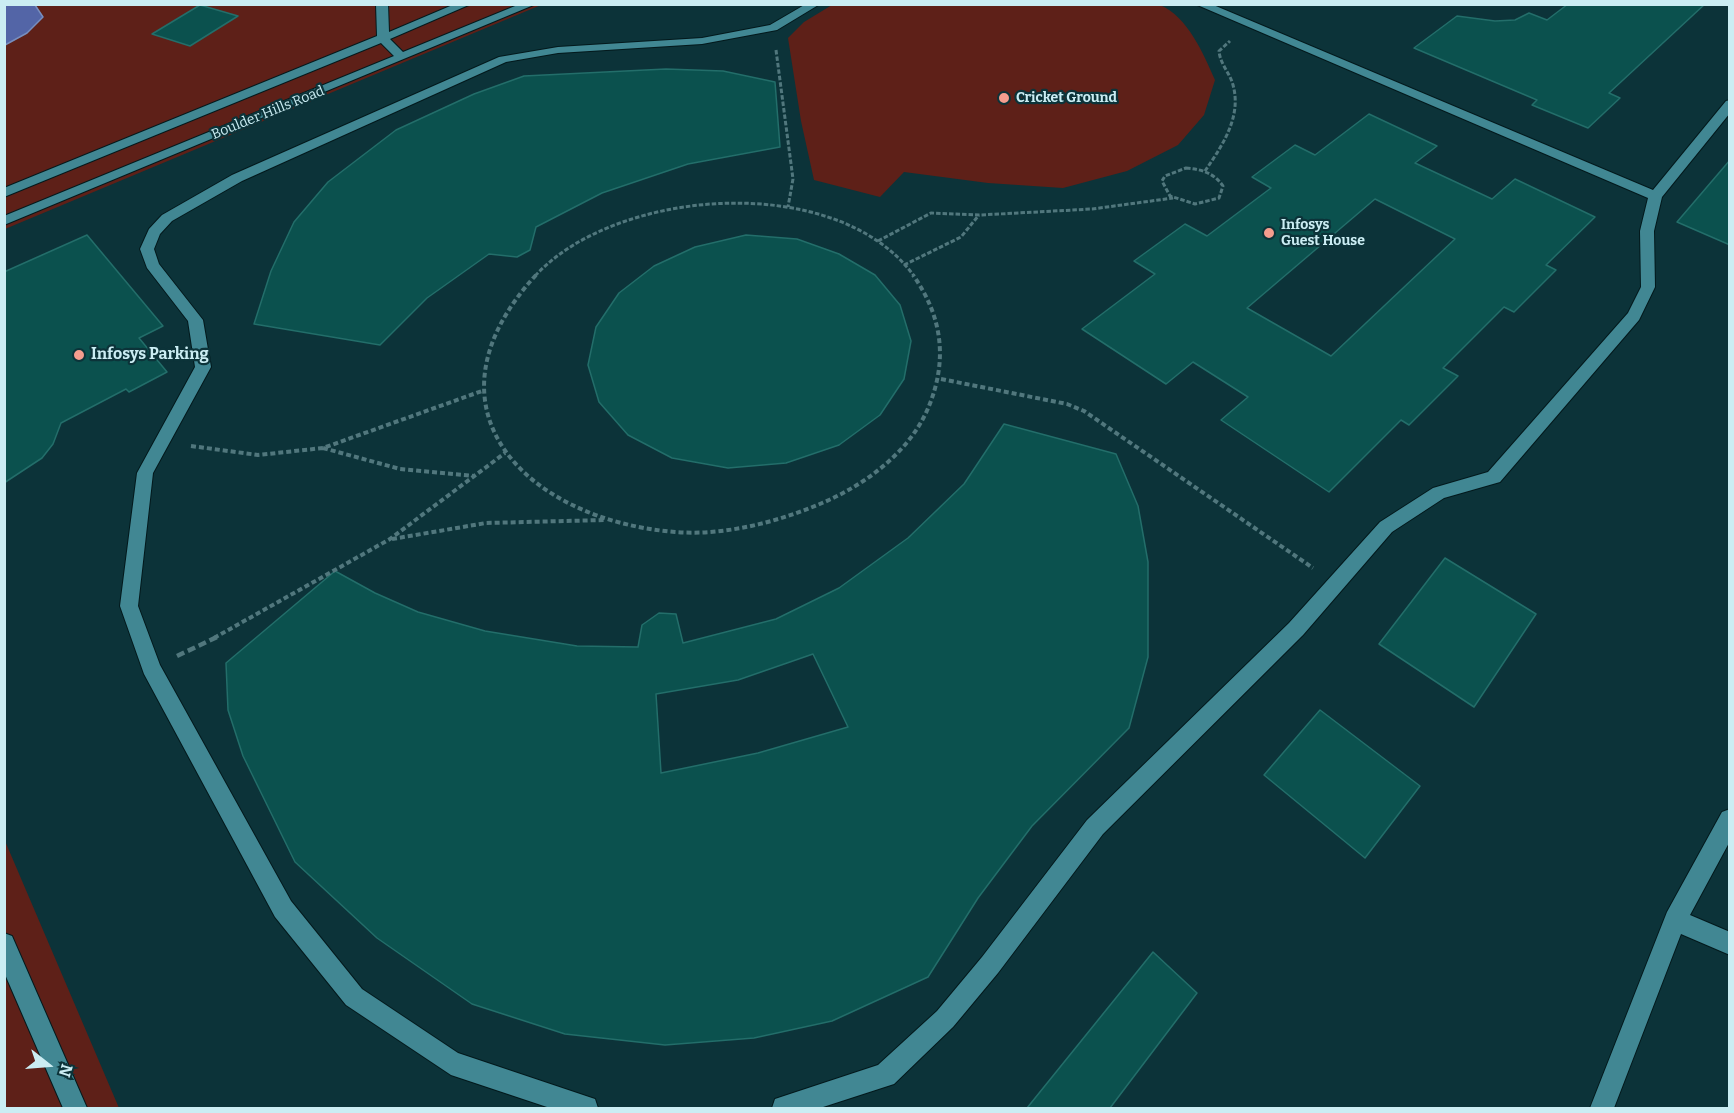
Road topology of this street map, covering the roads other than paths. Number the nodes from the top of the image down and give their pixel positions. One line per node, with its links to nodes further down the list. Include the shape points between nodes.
1 (382, 4): 6 (lane)
2 (466, 4): 6 (lane, Boulder Hills Road)
3 (531, 4): 7 (lane, Boulder Hills Road)
4 (815, 4): 17 (lane, via 773,28 702,41 558,50 503,59 237,178 167,218 154,232 147,249 152,265 195,320 203,367 145,473 129,606 151,668 283,909 354,997 451,1063)
5 (1200, 4): 10 (lane)
6 (383, 38): 7 (lane); 9 (lane, Boulder Hills Road)
7 (402, 58): 11 (lane, Boulder Hills Road)
8 (1730, 104): 10 (lane)
9 (4, 193)
10 (1655, 196): 18 (lane, via 1647,231 1648,287 1634,316 1494,477 1439,493 1386,527 1296,629 1095,827 945,1019 885,1075)
11 (4, 221)
12 (1730, 819): 13 (lane)
13 (1675, 920): 15 (lane); 19 (lane)
14 (4, 944): 16 (lane)
15 (1730, 944)
16 (75, 1108)
17 (586, 1108)
18 (784, 1108)
19 (1602, 1108)

